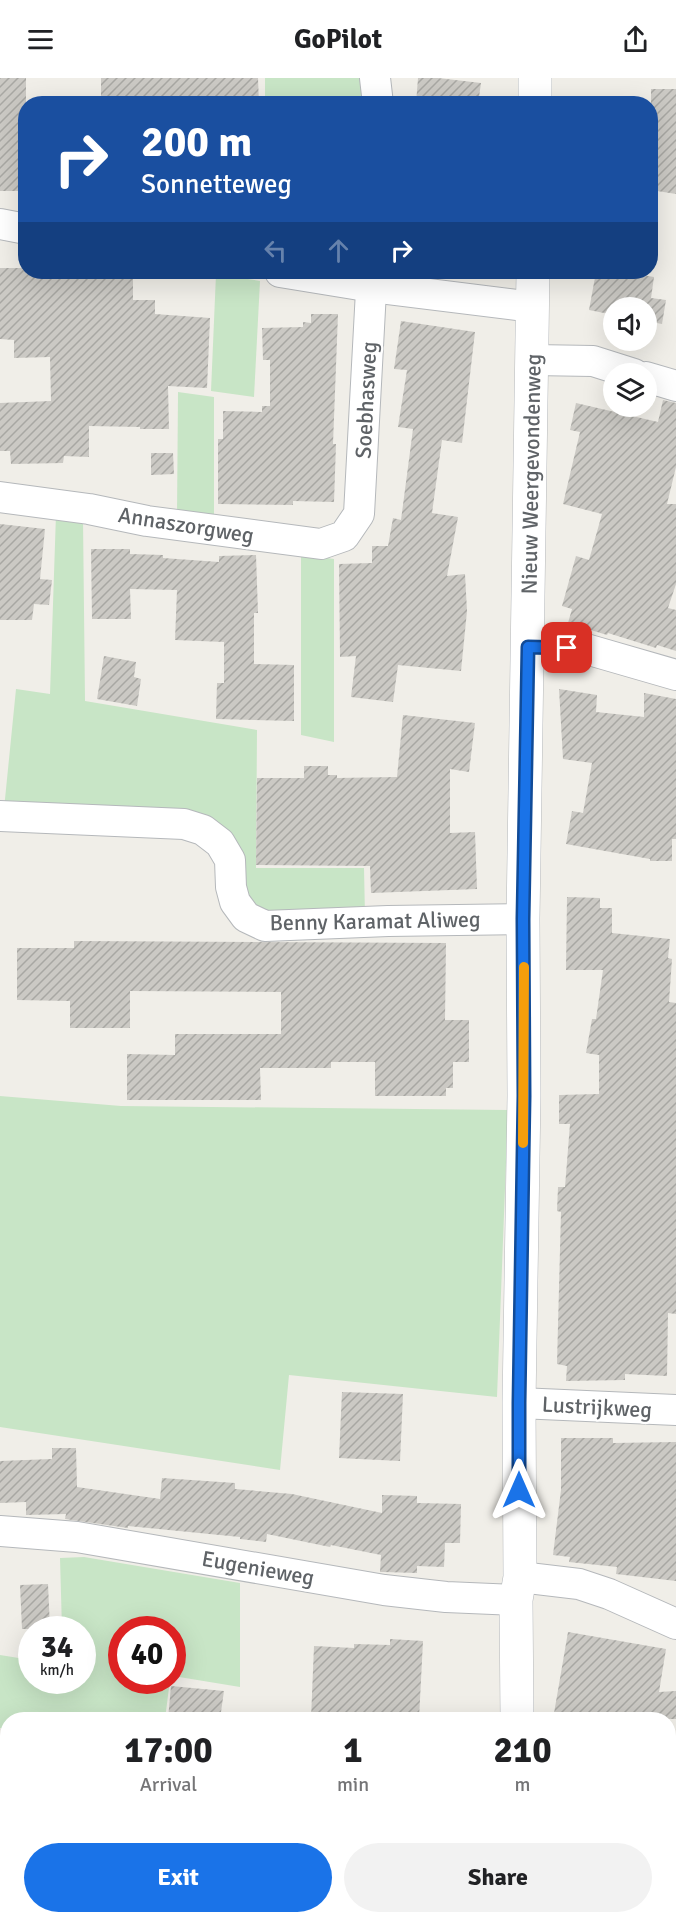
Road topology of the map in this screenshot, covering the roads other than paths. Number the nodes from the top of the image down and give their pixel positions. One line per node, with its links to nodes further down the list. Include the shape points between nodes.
1 (375, 78): 3 (street)
2 (535, 78): 4 (street)
3 (377, 96)
4 (535, 96)
5 (0, 224): 6 (street)
6 (18, 227)
7 (372, 279): 9 (street); 15 (street, Soebhasweg)
8 (533, 279): 9 (street, Nieuw Weergevondenweg)
9 (533, 306): 10 (street, Nieuw Weergevondenweg)
10 (533, 360): 11 (street); 16 (street, Nieuw Weergevondenweg)
11 (603, 364)
12 (657, 380): 13 (street)
13 (676, 386)
14 (0, 497): 15 (street, Annaszorgweg, via 321,544 344,536)
15 (359, 514)
16 (528, 647): 17 (street, via 586,649); 19 (street, Nieuw Weergevondenweg)
17 (676, 675)
18 (0, 816): 19 (street, Benny Karamat Aliweg, via 184,825 203,830 220,843 230,860 235,902 246,917 265,926)
19 (523, 919): 20 (street, Nieuw Weergevondenweg)
20 (519, 1403): 21 (street, Lustrijkweg); 23 (street, Nieuw Weergevondenweg)
21 (676, 1410)
22 (0, 1531): 23 (street, Eugenieweg, via 77,1537 384,1590 446,1597)
23 (518, 1588): 24 (street, Eugenieweg, via 579,1584); 25 (street, Nieuw Weergevondenweg)
24 (676, 1624)
25 (517, 1712)

